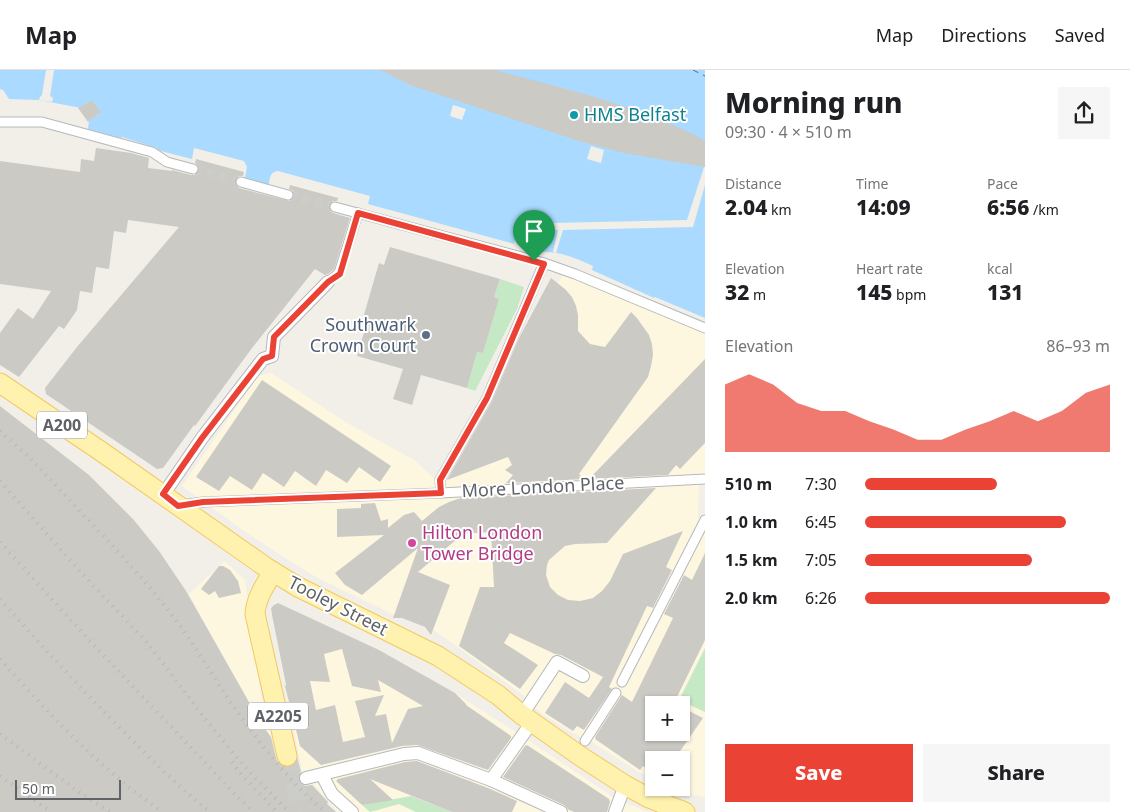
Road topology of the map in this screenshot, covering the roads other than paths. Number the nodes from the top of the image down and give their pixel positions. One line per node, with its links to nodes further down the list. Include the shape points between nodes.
1 (0, 122): 2 (street, via 42,122 152,152 167,162)
2 (193, 169)
3 (241, 182): 4 (street)
4 (288, 195)
5 (335, 207): 6 (street)
6 (358, 213): 7 (street); 8 (street, via 340,274)
7 (544, 264): 9 (street); 12 (street, via 487,398 440,480)
8 (328, 282): 13 (street, via 274,337 272,356 263,359 202,438)
9 (705, 328)
10 (0, 383): 13 (main road, Tooley Street / A200)
11 (702, 480): 12 (street, More London Place)
12 (441, 493): 13 (street, More London Place, via 203,502)
13 (170, 500): 15 (main road, Tooley Street / A200)
14 (705, 521): 17 (street)
15 (273, 572): 19 (main road, Tooley Street / A200, via 438,656); 21 (main road, A2205, via 255,606 255,614)
16 (583, 676): 19 (street, via 557,662)
17 (622, 682)
18 (616, 693): 20 (street)
19 (527, 718): 24 (street); 25 (main road, Tooley Street / A200)
20 (585, 741)
21 (287, 756)
22 (322, 775): 23 (street); 24 (street, via 418,753); 26 (street, via 332,794)
23 (306, 778)
24 (491, 780): 27 (street)
25 (625, 786): 28 (street); 29 (main road, Tooley Street / A200)
26 (352, 812)
27 (561, 812)
28 (615, 812)
29 (685, 812)

